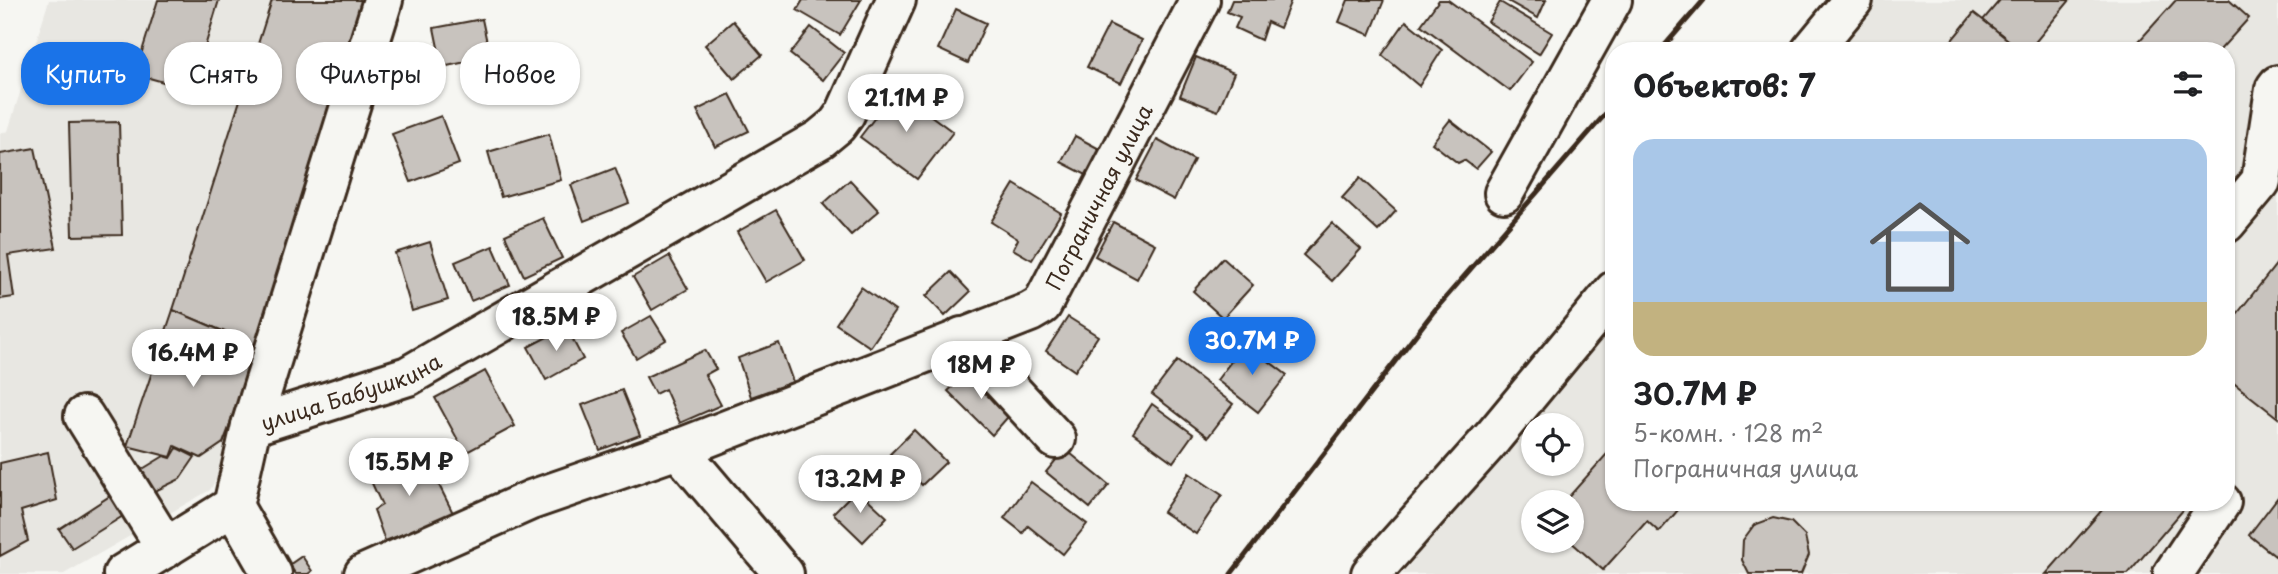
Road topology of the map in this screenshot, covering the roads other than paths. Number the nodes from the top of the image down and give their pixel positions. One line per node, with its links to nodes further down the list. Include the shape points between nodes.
1 (383, 0): 13 (street)
2 (896, 0): 13 (street, улица Бабушкина, via 845,114 820,139 408,376)
3 (1200, 0): 11 (street, Пограничная улица, via 1042,305)
4 (1612, 0): 8 (street)
5 (1853, 0): 6 (street)
6 (1818, 42)
7 (2278, 85): 9 (street, via 2261,181)
8 (1504, 192)
9 (2235, 212)
10 (1605, 302): 23 (street)
11 (962, 338): 14 (street); 15 (street, Пограничная улица)
12 (84, 416): 18 (street)
13 (251, 426): 16 (street, улица Бабушкина)
14 (1056, 439)
15 (678, 449): 21 (street, Пограничная улица, via 531,500); 22 (street)
16 (233, 506): 18 (street); 20 (street)
17 (2215, 511): 24 (street)
18 (166, 548): 19 (street)
19 (123, 574)
20 (272, 574)
21 (364, 574)
22 (784, 574)
23 (1371, 574)
24 (2173, 574)

